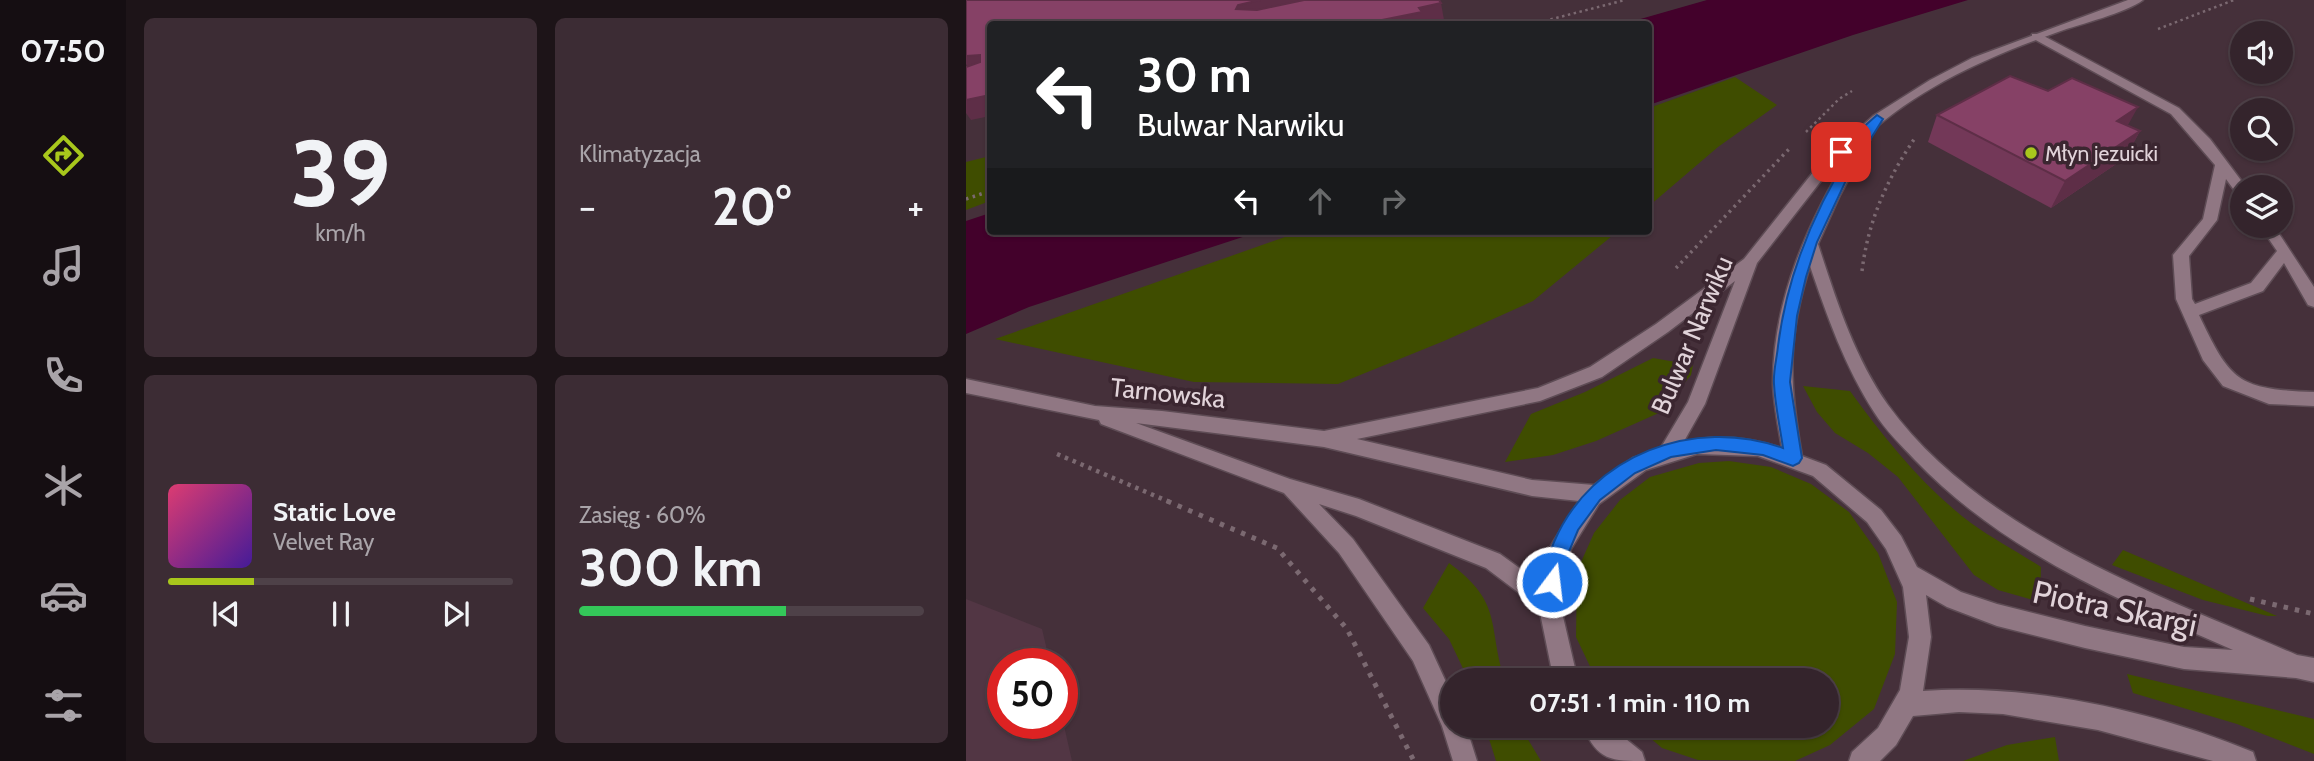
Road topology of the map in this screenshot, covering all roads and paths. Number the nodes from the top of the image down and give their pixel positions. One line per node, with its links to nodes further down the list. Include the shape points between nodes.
1 (1625, 0): 4 (path)
2 (2138, 0): 6 (main road, Bulwar Narwiku)
3 (2234, 0): 5 (path)
4 (1544, 21)
5 (2147, 34)
6 (2036, 36): 7 (main road, Bulwar Narwiku, via 1934,82); 9 (main road, via 2175,111)
7 (1877, 119): 14 (main road, Bulwar Narwiku, via 1844,172); 16 (main road, Bulwar Narwiku, via 1823,169)
8 (1921, 131): 17 (path, via 1894,168 1876,209 1861,270)
9 (2222, 165): 10 (main road); 19 (main road, via 2210,220 2180,255 2184,299)
10 (2230, 175)
11 (987, 192): 12 (path)
12 (966, 199)
13 (2276, 238): 15 (main road)
14 (1810, 242): 26 (main road, Bulwar Narwiku, via 1789,316 1783,362); 32 (main road, via 1853,360 1879,405 1929,465 2002,525 2080,568)
15 (2286, 251): 18 (main road); 19 (main road, via 2256,286)
16 (1750, 262): 23 (main road, via 1596,372 1540,394); 24 (main road, Bulwar Narwiku, via 1696,404)
17 (1866, 282)
18 (2314, 301)
19 (2191, 313): 21 (main road, via 2212,359 2229,381 2269,397)
20 (966, 386): 22 (main road)
21 (2314, 399)
22 (1095, 413): 23 (main road, Tarnowska); 27 (main road, Tarnowska)
23 (1324, 439): 28 (main road, Tarnowska, via 1532,488)
24 (1669, 450): 26 (main road, via 1716,443 1764,448); 28 (main road, via 1629,468)
25 (1057, 454): 37 (path, via 1277,548 1347,629)
26 (1793, 458): 29 (main road, via 1856,495 1892,537)
27 (1290, 487): 30 (main road, Tarnowska, via 1493,561); 33 (main road, via 1346,545 1421,653)
28 (1594, 494): 30 (main road, via 1570,525 1555,561)
29 (1911, 575): 32 (main road, Piotra Skargi, via 1955,600 2085,637 2184,658); 34 (main road, via 1921,617 1920,662)
30 (1549, 602): 31 (main road, via 1553,650)
31 (1561, 668)
32 (2305, 668)
33 (1440, 694)
34 (1908, 704): 40 (main road, via 1876,751); 41 (main road, via 2003,702 2057,711 2199,743)
35 (1458, 738): 38 (main road)
36 (1602, 743): 39 (main road)
37 (1414, 761)
38 (1465, 761)
39 (1633, 761)
40 (1861, 761)
41 (2244, 761)

